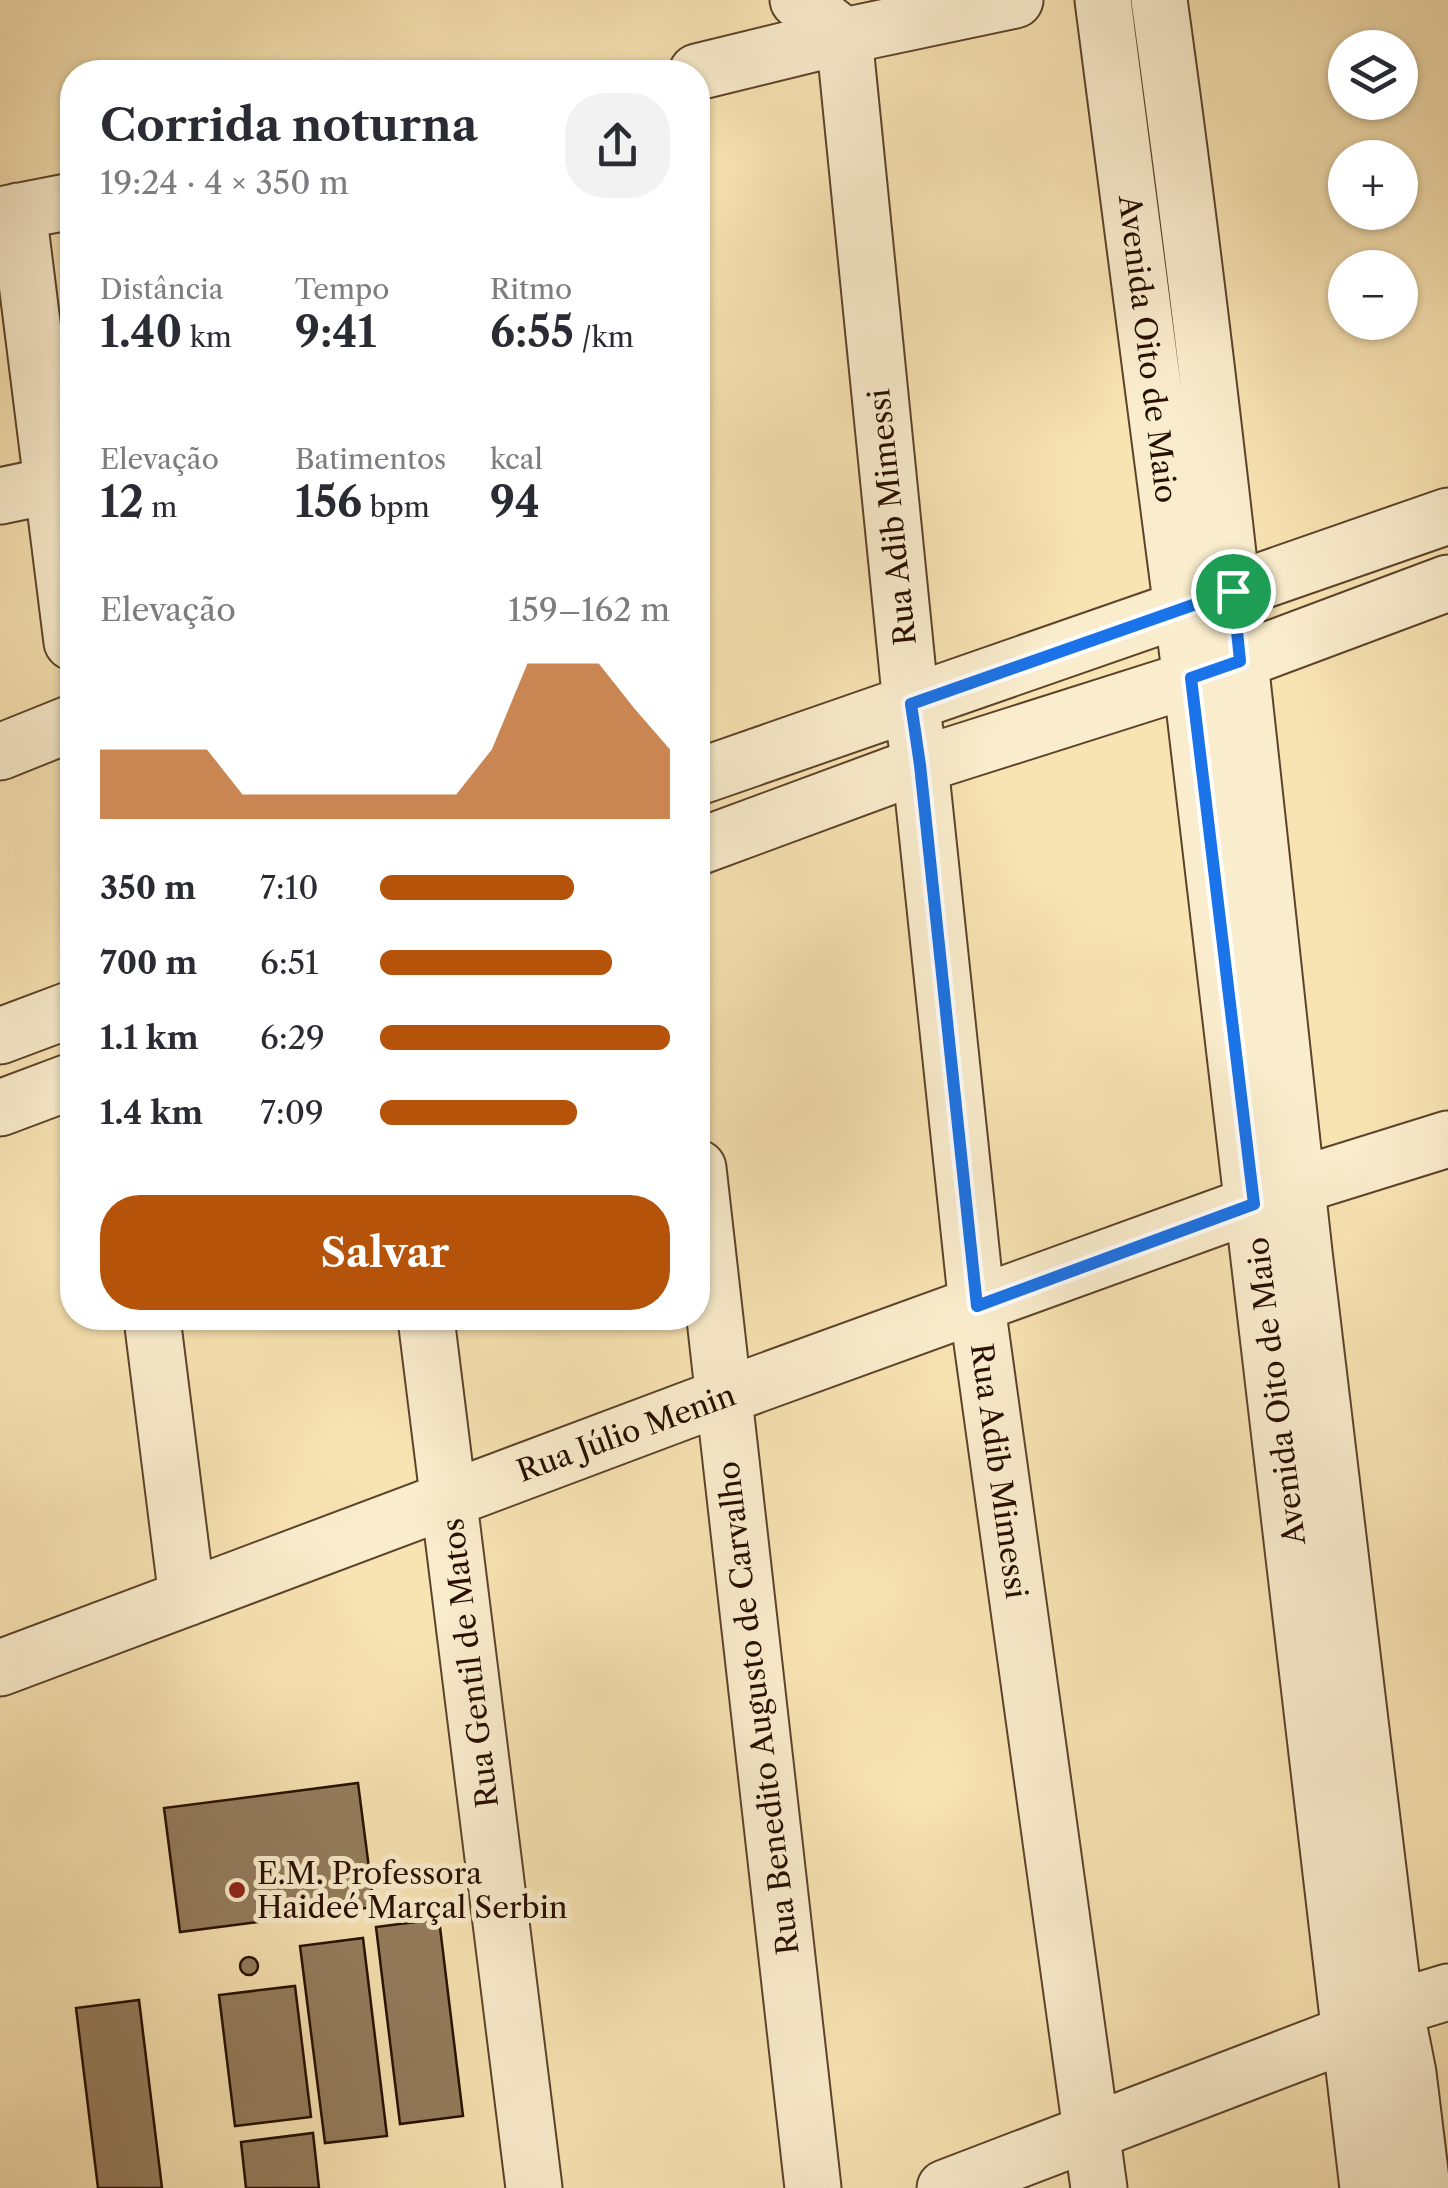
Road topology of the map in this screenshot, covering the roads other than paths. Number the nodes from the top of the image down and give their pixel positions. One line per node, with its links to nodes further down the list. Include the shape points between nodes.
1 (798, 0): 6 (street)
2 (1015, 0): 5 (street)
3 (1103, 0): 15 (street, Avenida Oito de Maio)
4 (1160, 0): 15 (street, Avenida Oito de Maio, via 1193,243)
5 (926, 9): 6 (street)
6 (844, 36): 7 (street); 17 (street, Rua Adib Mimessi)
7 (710, 69)
8 (60, 203): 9 (street)
9 (9, 213): 10 (street)
10 (60, 463)
11 (60, 484): 12 (street)
12 (0, 496)
13 (1448, 516): 15 (street)
14 (1448, 582): 16 (street)
15 (1208, 599): 16 (street, Avenida Oito de Maio); 17 (street)
16 (1216, 670): 20 (street); 28 (street, Avenida Oito de Maio)
17 (911, 704): 20 (street, Rua Adib Mimessi); 21 (street)
18 (60, 728): 19 (street)
19 (0, 752)
20 (920, 765): 22 (street); 30 (street, Rua Adib Mimessi)
21 (710, 773)
22 (710, 844)
23 (60, 1014): 24 (street)
24 (0, 1036)
25 (60, 1086): 26 (street)
26 (0, 1108)
27 (1448, 1139): 28 (street, Rua Júlio Menin)
28 (1276, 1195): 30 (street, Rua Júlio Menin); 38 (street, Avenida Oito de Maio)
29 (710, 1282): 33 (street, Rua Benedito Augusto de Carvalho)
30 (977, 1306): 33 (street, Rua Júlio Menin); 39 (street, Rua Adib Mimessi)
31 (154, 1330): 35 (street)
32 (428, 1330): 34 (street, Rua Gentil de Matos)
33 (722, 1397): 34 (street, Rua Júlio Menin); 41 (street, Rua Benedito Augusto de Carvalho)
34 (450, 1499): 35 (street, Rua Júlio Menin); 40 (street, Rua Gentil de Matos)
35 (187, 1598): 36 (street, Rua Júlio Menin)
36 (0, 1668)
37 (1448, 1992): 38 (street)
38 (1372, 2021): 39 (street); 44 (street, Avenida Oito de Maio); 45 (street, Avenida Oito de Maio, via 1408,2073)
39 (1092, 2132): 42 (street); 43 (street, Rua Adib Mimessi)
40 (534, 2188)
41 (813, 2188)
42 (945, 2188)
43 (1099, 2188)
44 (1368, 2188)
45 (1422, 2188)

